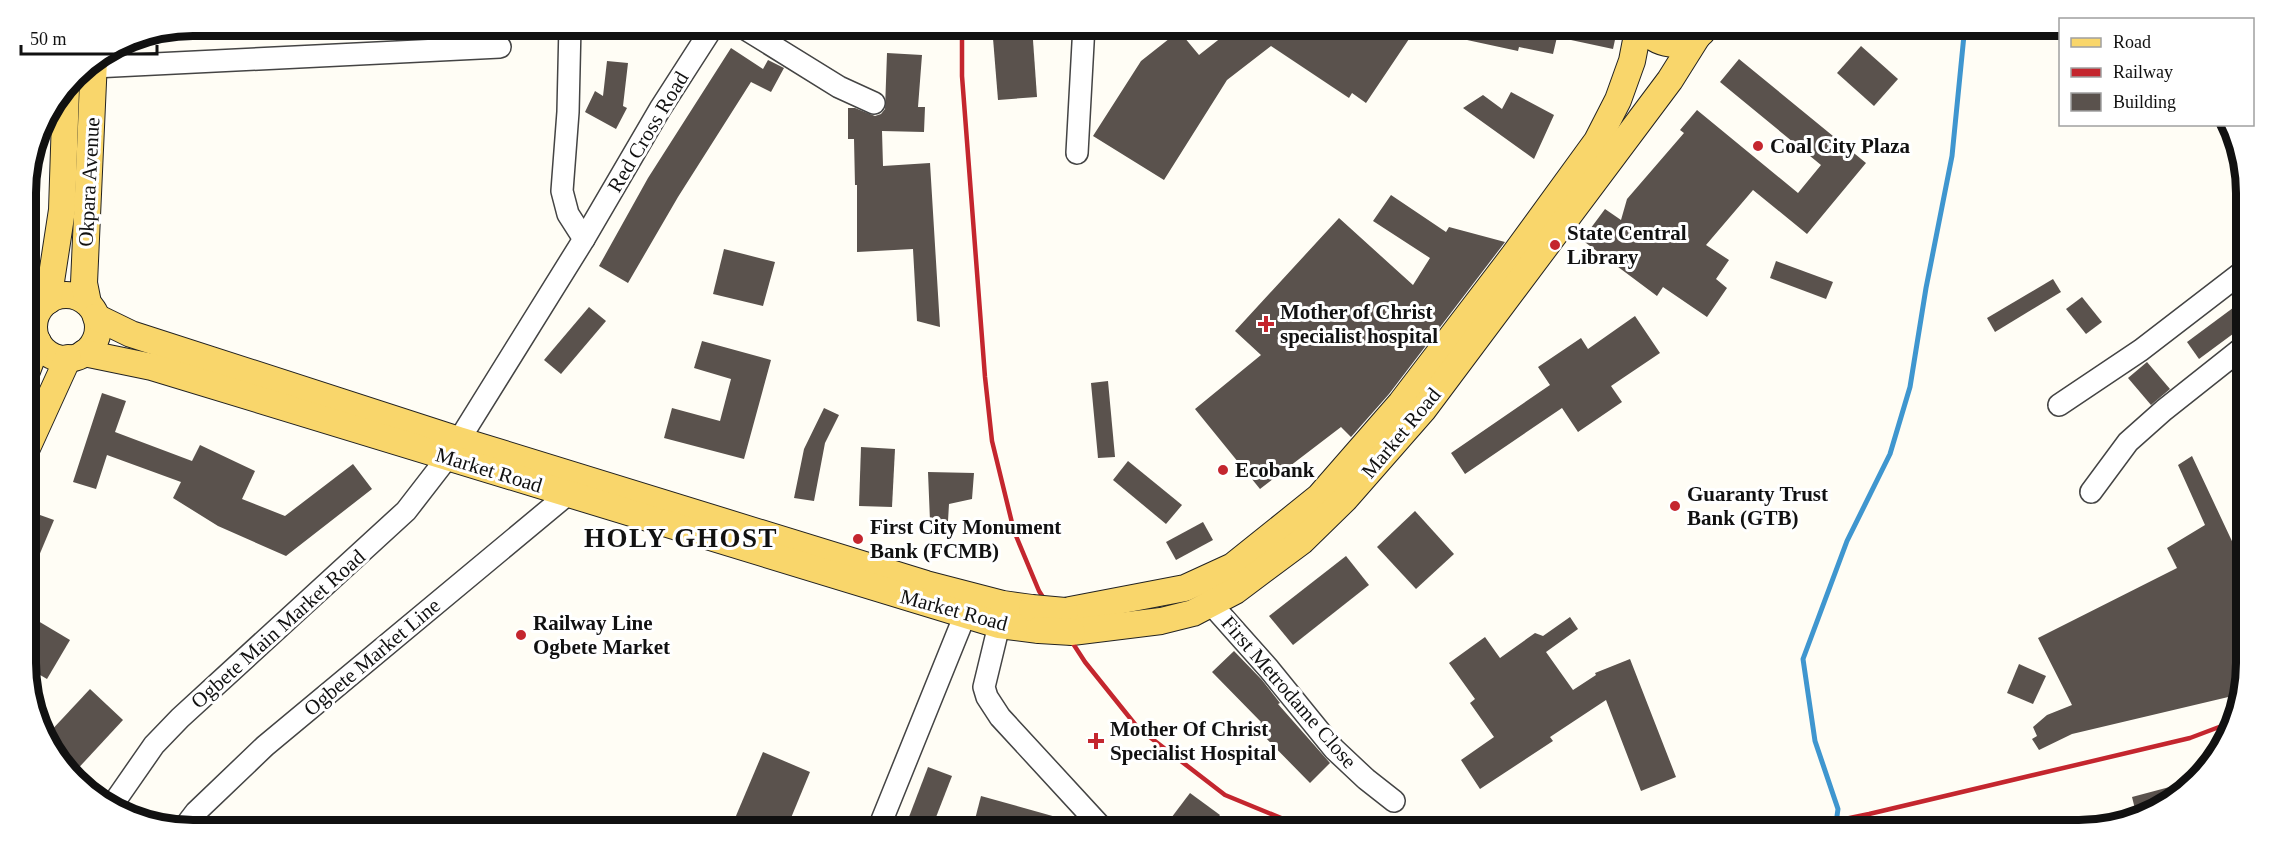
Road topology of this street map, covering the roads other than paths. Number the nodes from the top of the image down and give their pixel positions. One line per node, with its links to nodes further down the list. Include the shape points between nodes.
1 (570, 36): 15 (street, via 562,191 568,214)
2 (707, 36): 15 (street, Red Cross Road)
3 (755, 36): 12 (street, via 839,87)
4 (1083, 36): 14 (street)
5 (1638, 36): 33 (main road, Market Road, via 1618,100 1597,141 1401,404 1319,497 1233,566 1185,588)
6 (1651, 36): 7 (main road, via 1676,44)
7 (1692, 36)
8 (1699, 36): 30 (main road, Market Road, via 1423,410 1345,499 1302,541)
9 (500, 47): 10 (street)
10 (104, 64)
11 (94, 71): 18 (main road, Okpara Avenue, via 84,283)
12 (874, 103)
13 (61, 108): 17 (main road, Okpara Avenue, via 62,210)
14 (1077, 153)
15 (584, 239): 27 (street, Red Cross Road)
16 (2236, 277): 25 (street, via 2141,350)
17 (48, 301): 18 (main road, via 57,296 79,297); 19 (main road)
18 (92, 310): 24 (main road, via 96,337 91,346); 27 (main road, Market Road, via 131,334)
19 (36, 317)
20 (36, 337): 21 (main road)
21 (38, 342): 22 (main road); 24 (main road, via 50,354)
22 (36, 347)
23 (2236, 353): 28 (street, via 2128,442)
24 (76, 355): 26 (main road); 27 (main road, Market Road, via 152,367)
25 (2059, 405)
26 (36, 430)
27 (453, 449): 29 (main road, Market Road); 31 (main road, Market Road, via 915,581); 35 (street, Ogbete Main Market Road, via 406,511 154,745)
28 (2091, 492)
29 (568, 494): 31 (main road, Market Road); 37 (street, Ogbete Market Line, via 265,746)
30 (1212, 605): 33 (main road, Market Road, via 1161,621); 36 (street, First Metrodame Close, via 1334,749)
31 (969, 606): 32 (main road, Market Road); 34 (main road, Market Road); 38 (street)
32 (1035, 619): 33 (main road, Market Road, bridge); 34 (main road, Market Road)
33 (1069, 621)
34 (999, 625): 39 (street, via 984,687 987,697 1000,717)
35 (116, 800)
36 (1394, 801)
37 (190, 820)
38 (882, 820)
39 (1095, 820)

